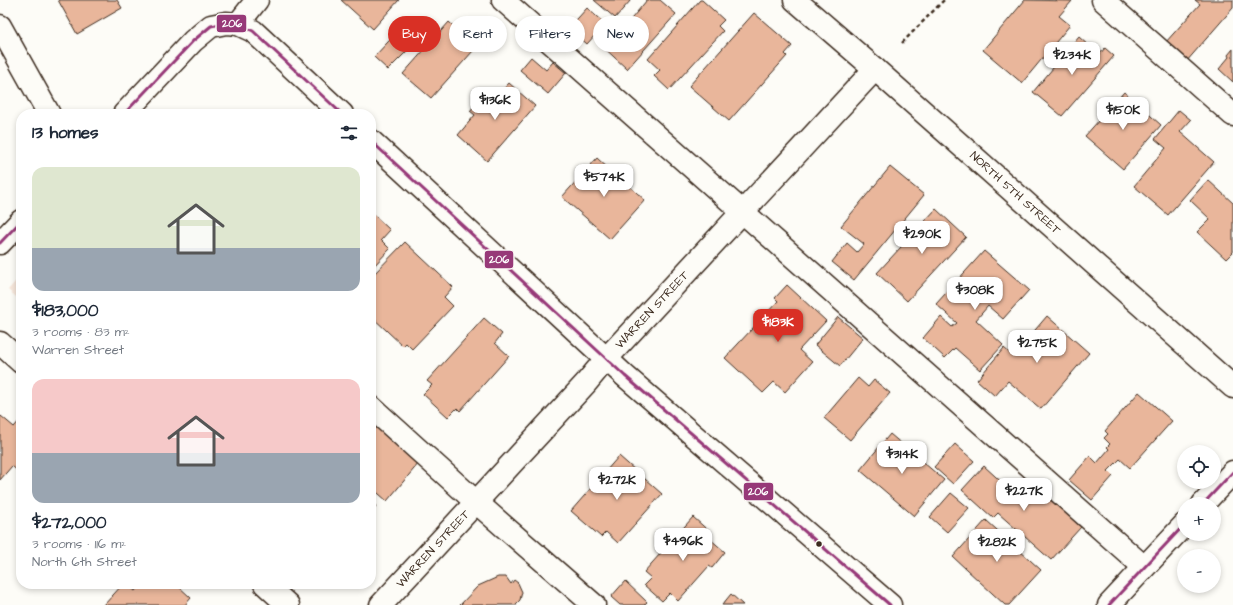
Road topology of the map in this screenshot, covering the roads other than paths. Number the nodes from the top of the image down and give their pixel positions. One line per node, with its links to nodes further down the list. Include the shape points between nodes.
1 (257, 0): 5 (street)
2 (503, 0): 13 (street)
3 (795, 0): 7 (street, NORTH 5TH STREET)
4 (1103, 0): 11 (street)
5 (238, 24): 9 (street, via 211,26 193,41); 10 (street, via 253,31)
6 (0, 26): 8 (street)
7 (875, 69): 13 (street, WARREN STREET); 19 (street, NORTH 5TH STREET)
8 (46, 109)
9 (129, 109)
10 (337, 109)
11 (1233, 115)
12 (376, 146): 18 (street)
13 (742, 212): 18 (street, WARREN STREET); 25 (street)
14 (16, 227): 15 (street)
15 (0, 243)
16 (0, 343): 17 (street)
17 (16, 357)
18 (606, 359): 23 (street, WARREN STREET); 30 (street)
19 (1233, 388)
20 (376, 411): 23 (street)
21 (1233, 472): 22 (street)
22 (1210, 497)
23 (476, 502): 28 (street, WARREN STREET); 29 (street)
24 (1177, 532): 25 (street)
25 (1144, 567): 31 (street)
26 (270, 589): 27 (street)
27 (288, 605)
28 (381, 605)
29 (594, 605)
30 (890, 605)
31 (1109, 605)

